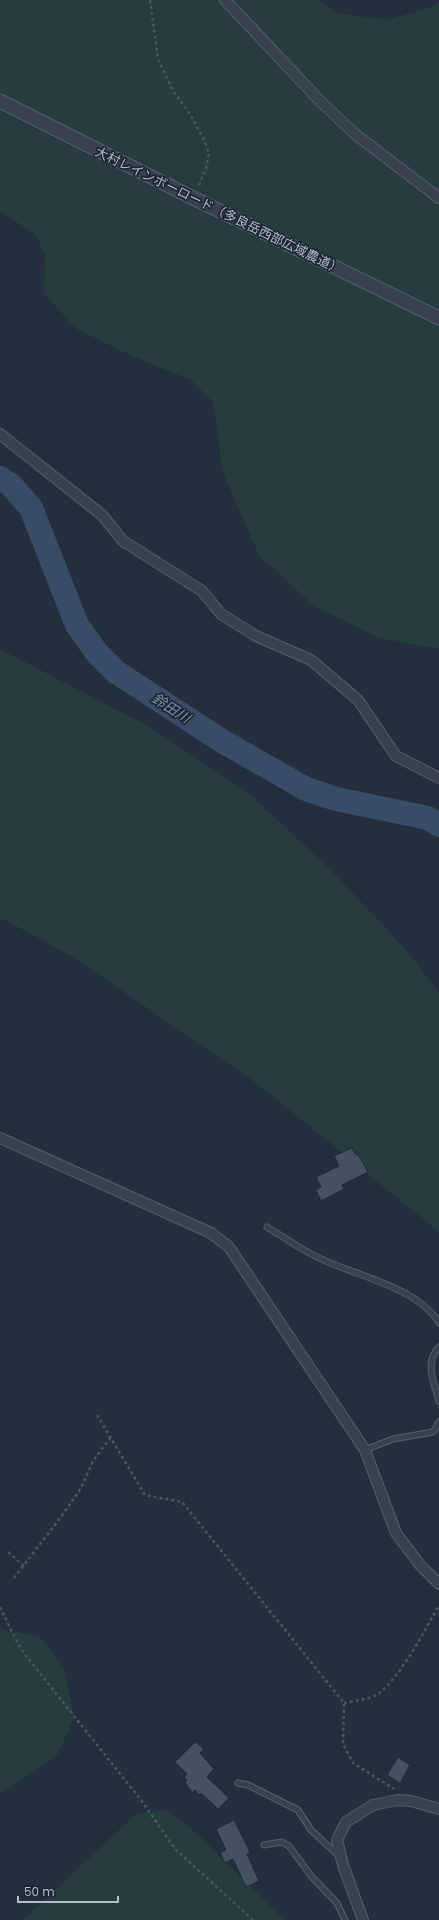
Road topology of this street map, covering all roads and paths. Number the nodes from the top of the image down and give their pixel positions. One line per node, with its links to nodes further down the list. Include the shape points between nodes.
1 (150, 0): 4 (path, via 158,59 172,91 190,114 209,153 206,168)
2 (225, 0): 5 (street, via 320,102 355,134)
3 (0, 101): 4 (street, 大村レインボーロード（多良岳西部広域農道）)
4 (193, 198): 6 (street, 大村レインボーロード（多良岳西部広域農道）)
5 (439, 198)
6 (439, 318)
7 (0, 434): 8 (street, via 102,515 123,541 202,590 221,614 256,636 311,660 358,700 396,756)
8 (439, 778)
9 (0, 1138): 17 (street, via 211,1233 229,1247)
10 (267, 1227): 11 (lane, via 312,1255 410,1296 433,1313)
11 (439, 1323)
12 (439, 1347): 13 (lane, via 430,1365)
13 (439, 1401)
14 (97, 1414): 16 (path)
15 (439, 1422): 17 (lane, via 433,1432 394,1439)
16 (111, 1437): 19 (path, via 93,1461 81,1488); 24 (path, via 145,1495 182,1502)
17 (365, 1450): 21 (street, via 396,1533 420,1565)
18 (8, 1552): 19 (path)
19 (24, 1566): 20 (path)
20 (14, 1578)
21 (439, 1584)
22 (439, 1605): 24 (path, via 423,1634 386,1688 374,1696)
23 (0, 1607): 30 (path, via 24,1652 141,1800 176,1850)
24 (344, 1703): 26 (path, via 343,1744 353,1763)
25 (238, 1783): 29 (lane, via 248,1784 298,1810 311,1830)
26 (396, 1790)
27 (439, 1809): 29 (street, via 404,1800 373,1805 346,1822 337,1840)
28 (264, 1845): 31 (lane, via 282,1842 289,1846 312,1877 337,1904)
29 (342, 1859): 32 (street)
30 (253, 1920)
31 (345, 1920)
32 (363, 1920)

